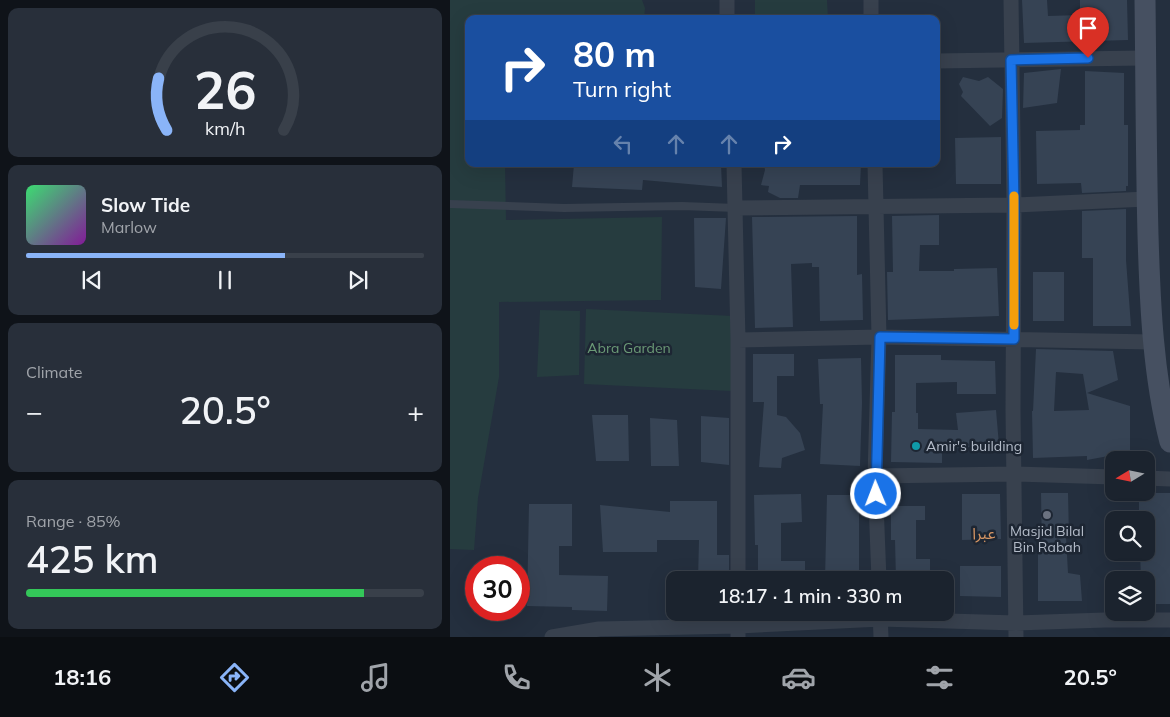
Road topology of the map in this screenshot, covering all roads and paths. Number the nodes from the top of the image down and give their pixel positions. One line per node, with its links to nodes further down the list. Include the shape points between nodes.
1 (727, 0): 5 (street)
2 (871, 0): 6 (street)
3 (1011, 0): 8 (street)
4 (1145, 0): 7 (main road)
5 (728, 15)
6 (871, 15)
7 (1145, 58): 8 (street); 12 (main road)
8 (1011, 60): 9 (street); 15 (street)
9 (940, 61)
10 (734, 167): 16 (street)
11 (875, 167): 14 (street)
12 (1147, 199): 15 (street); 20 (main road)
13 (450, 204): 16 (lane)
14 (877, 205): 15 (street); 16 (street); 17 (street)
15 (1014, 205): 18 (street)
16 (736, 208): 19 (street)
17 (880, 337): 18 (street); 19 (street); 23 (street)
18 (1014, 339): 20 (street); 22 (street)
19 (738, 340): 27 (street)
20 (1153, 342): 21 (main road)
21 (1170, 442)
22 (1015, 474): 23 (street); 24 (street); 34 (street)
23 (875, 476): 28 (street)
24 (1105, 477)
25 (1155, 478): 26 (street)
26 (1170, 479)
27 (738, 571)
28 (879, 571)
29 (1170, 620): 34 (street, via 1105,620)
30 (801, 621): 33 (street)
31 (880, 621): 37 (street)
32 (929, 621): 34 (street)
33 (738, 625): 35 (street)
34 (1016, 630)
35 (599, 633): 36 (street)
36 (552, 637)
37 (881, 637)

